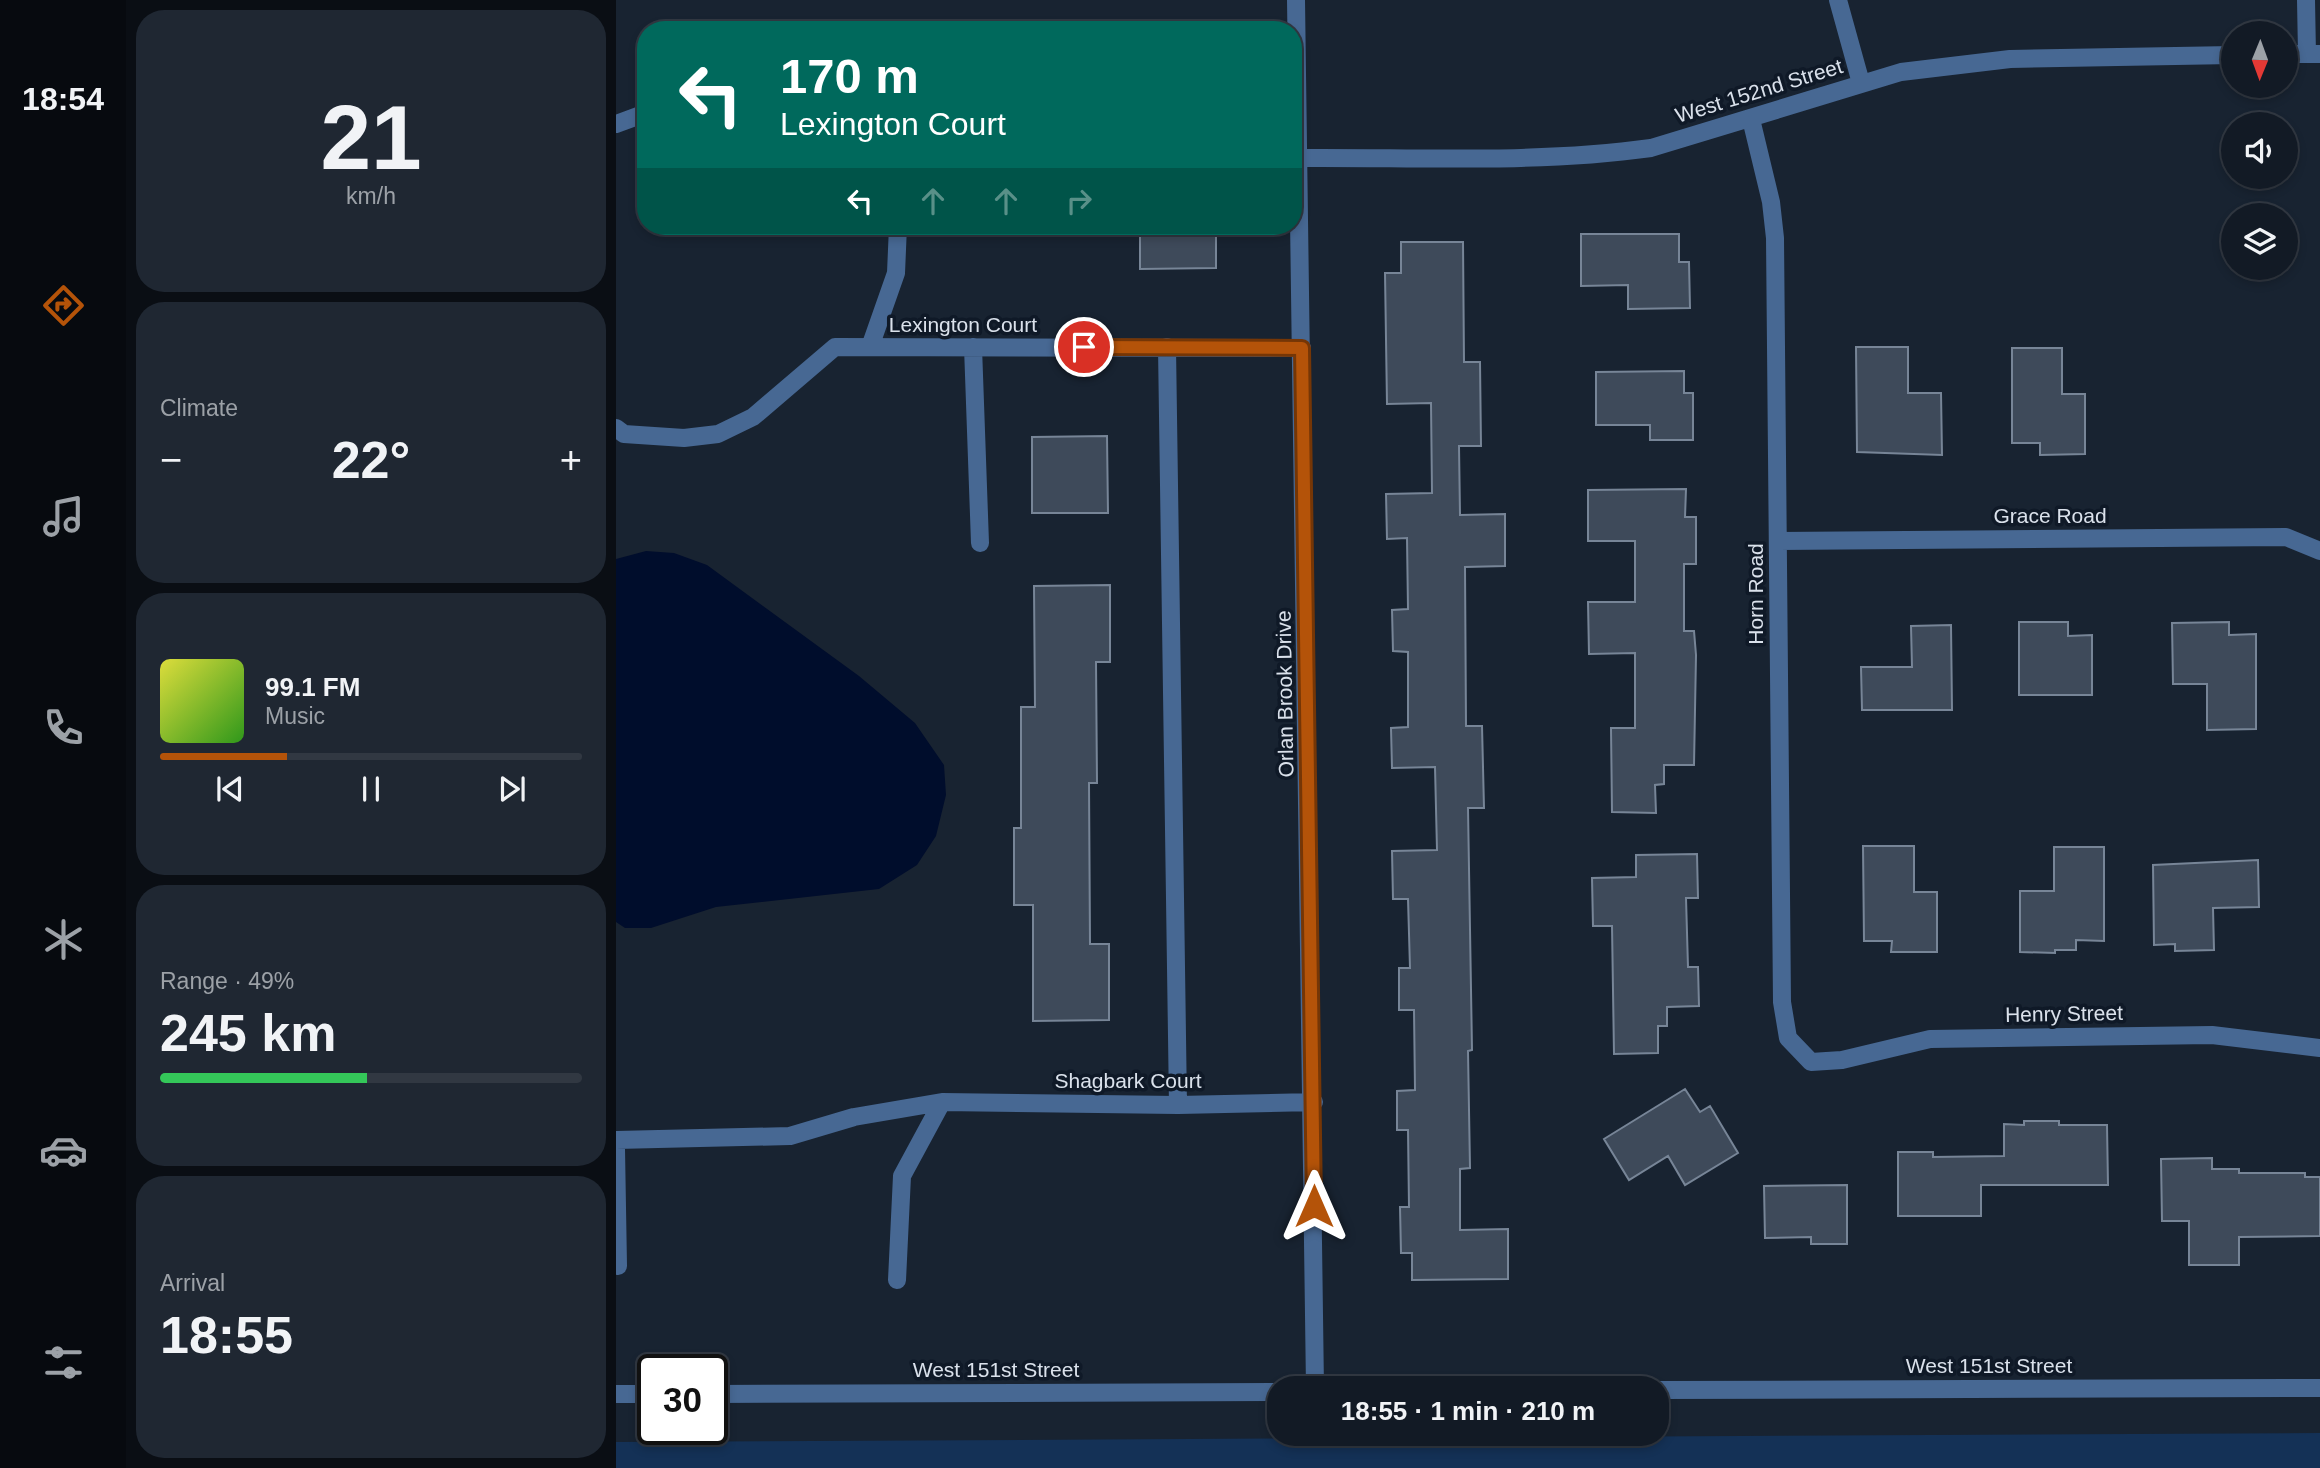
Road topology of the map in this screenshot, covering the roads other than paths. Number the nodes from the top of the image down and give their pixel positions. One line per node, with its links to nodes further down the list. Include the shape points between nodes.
1 (1296, 0): 4 (street, Orlan Brook Drive)
2 (1838, 0): 7 (street)
3 (2306, 0): 5 (street)
4 (1296, 21)
5 (2314, 54)
6 (2221, 55): 7 (street, West 152nd Street, via 2010,59 1901,72)
7 (1861, 83): 9 (street, West 152nd Street)
8 (637, 116): 10 (street)
9 (1751, 119): 11 (street, West 152nd Street, via 1651,148 1590,155); 19 (street, Horn Road, via 1775,238)
10 (616, 124)
11 (1302, 158)
12 (898, 235): 14 (street, via 896,273)
13 (1300, 235): 17 (street, Orlan Brook Drive)
14 (870, 347): 15 (street, Lexington Court); 18 (street, Lexington Court, via 835,347 753,417 718,435 624,435)
15 (973, 347): 16 (street, Lexington Court); 20 (street)
16 (1167, 347): 17 (street, Lexington Court); 26 (street)
17 (1302, 348): 25 (street, Orlan Brook Drive)
18 (616, 428)
19 (1778, 541): 21 (street, Grace Road, via 2286,537); 23 (street, Horn Road, via 1782,1002 1788,1038)
20 (980, 543)
21 (2320, 551)
22 (2320, 1048): 23 (street, Henry Street, via 2212,1035 1930,1039 1842,1060)
23 (1811, 1062)
24 (942, 1102): 26 (street, Shagbark Court); 27 (street, Shagbark Court, via 854,1117 790,1136); 30 (street, via 902,1176)
25 (1314, 1102): 26 (street, Shagbark Court); 31 (street, Orlan Brook Drive)
26 (1178, 1105)
27 (616, 1140)
28 (616, 1149): 29 (street)
29 (618, 1266)
30 (897, 1280)
31 (1315, 1376)
32 (2320, 1388): 33 (street, West 151st Street)
33 (1669, 1390)
34 (1267, 1391): 37 (street, West 151st Street)
35 (616, 1394): 36 (street)
36 (637, 1394)
37 (728, 1394)

